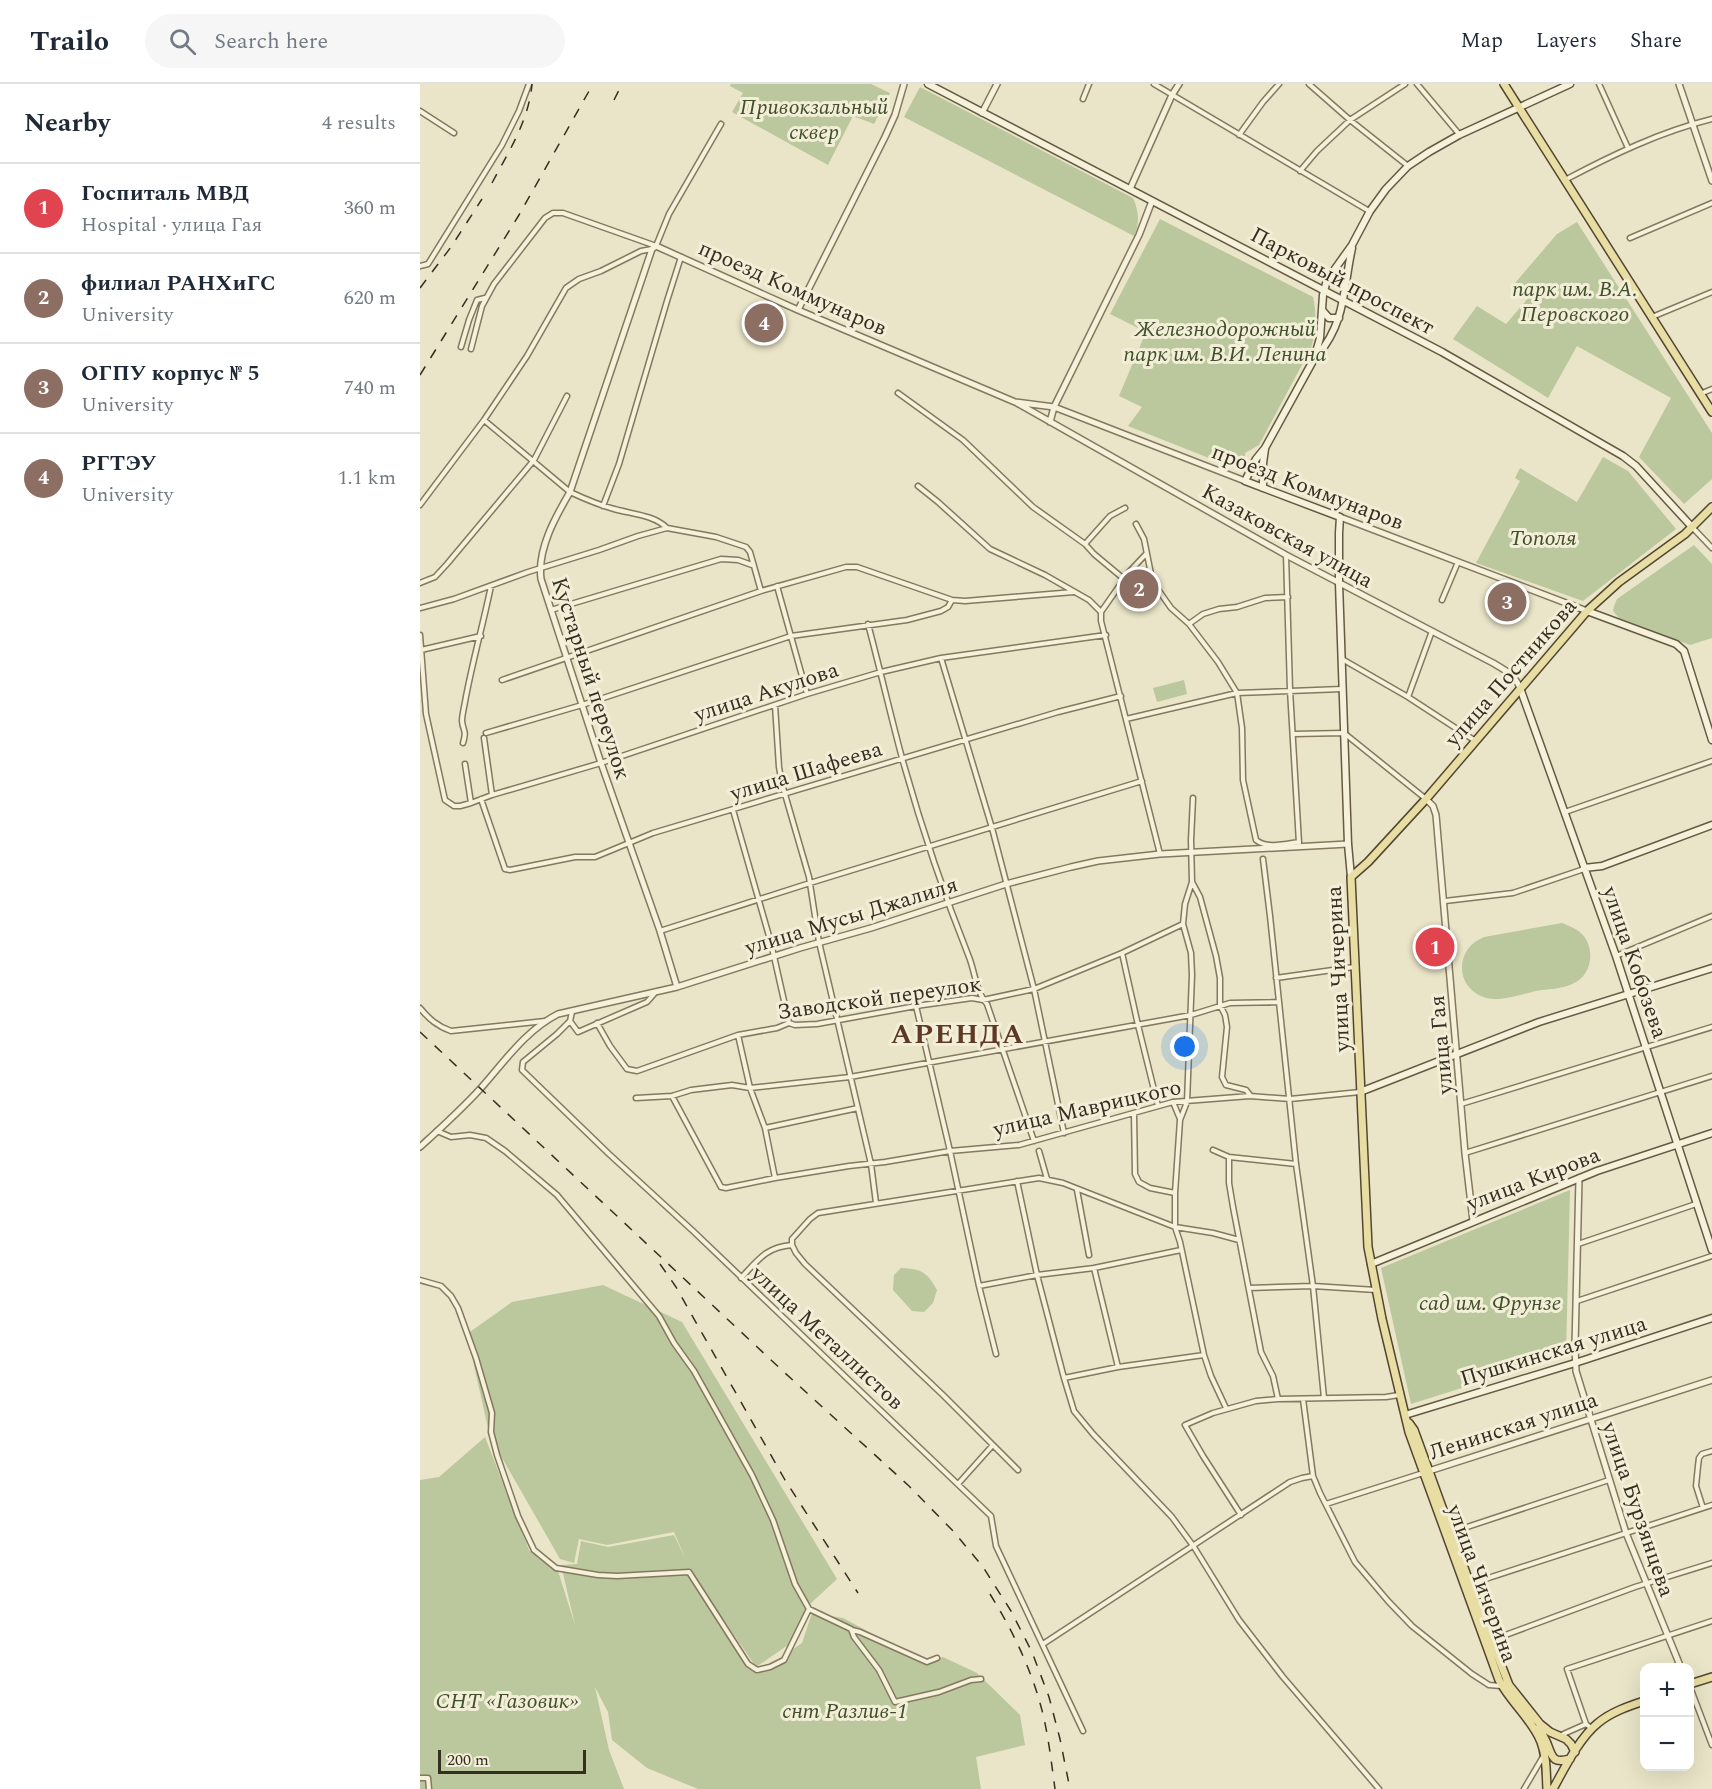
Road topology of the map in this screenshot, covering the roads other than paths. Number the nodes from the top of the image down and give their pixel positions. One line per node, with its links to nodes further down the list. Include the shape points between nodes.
1 (529, 84): 41 (street, via 502,145 428,264)
2 (904, 84): 48 (street, via 888,131)
3 (928, 84): 20 (main road, Парковый проспект)
4 (998, 84): 20 (street)
5 (1089, 84): 17 (street)
6 (1154, 84): 16 (street)
7 (1179, 84): 16 (street)
8 (1279, 84): 26 (street)
9 (1309, 84): 22 (street)
10 (1405, 84): 22 (street)
11 (1417, 84): 27 (street)
12 (1504, 84): 18 (main road)
13 (1570, 84): 18 (main road)
14 (1599, 84): 28 (street)
15 (1679, 84): 24 (street)
16 (1172, 95): 26 (street); 33 (street)
17 (1083, 99)
18 (1519, 106): 27 (main road); 31 (main road)
19 (420, 111): 25 (street)
20 (982, 113): 33 (main road, Парковый проспект)
21 (1712, 119): 24 (street)
22 (1350, 120): 29 (street); 30 (street)
23 (721, 124): 39 (street)
24 (1692, 124): 28 (street); 32 (street)
25 (454, 133)
26 (1239, 135): 30 (street)
27 (1459, 135): 29 (main road)
28 (1628, 148): 31 (street)
29 (1408, 166): 36 (main road)
30 (1300, 171): 36 (street)
31 (1565, 180): 50 (main road)
32 (1712, 181)
33 (1130, 189): 34 (main road, Парковый проспект)
34 (1152, 201): 44 (main road, Парковый проспект); 60 (street, via 1139,236)
35 (1712, 203): 37 (street)
36 (1370, 211): 38 (main road)
37 (1630, 238)
38 (1352, 245): 42 (main road); 43 (main road)
39 (654, 248): 40 (street, проезд Коммунаров); 46 (street, проезд Коммунаров, via 573,216 553,213 545,218); 62 (street, via 566,288); 69 (street, Кустарный переулок)
40 (681, 258): 48 (street, проезд Коммунаров); 71 (street)
41 (420, 266)
42 (1332, 273): 43 (main road, via 1339,271); 44 (main road)
43 (1347, 281): 47 (main road)
44 (1324, 290): 47 (main road, Парковый проспект); 49 (main road)
45 (1712, 292): 50 (street)
46 (486, 298): 52 (street, via 477,300); 53 (street)
47 (1344, 300): 51 (main road); 76 (main road, Парковый проспект, via 1623,456)
48 (798, 310): 59 (street, проезд Коммунаров)
49 (1322, 310): 51 (main road, via 1329,318); 54 (main road)
50 (1652, 317): 57 (main road)
51 (1339, 318): 54 (main road)
52 (461, 347)
53 (471, 349)
54 (1314, 359): 64 (main road)
55 (1712, 389): 57 (street)
56 (898, 393): 78 (street, via 963,440 1033,507)
57 (1700, 394): 61 (main road)
58 (567, 396): 65 (street)
59 (1016, 402): 60 (street, проезд Коммунаров); 63 (street, проезд Коммунаров)
60 (1054, 407): 63 (street); 66 (street, проезд Коммунаров)
61 (1712, 412)
62 (484, 420): 65 (street); 70 (street)
63 (1050, 422): 81 (street, Казаковская улица)
64 (1265, 448): 66 (main road); 68 (main road)
65 (534, 460): 69 (street); 86 (street, via 435,577)
66 (1245, 481): 68 (main road, проезд Коммунаров)
67 (918, 486): 91 (street, via 990,549)
68 (1263, 488): 74 (main road, проезд Коммунаров)
69 (570, 492): 71 (street); 84 (street, Кустарный переулок, via 549,532)
70 (420, 505)
71 (603, 506): 77 (street, via 660,521)
72 (1712, 507): 76 (main road, улица Постникова)
73 (1125, 508): 78 (street, via 1110,516)
74 (1340, 517): 82 (street, проезд Коммунаров); 87 (main road, улица Чичерина)
75 (1136, 524): 80 (street)
76 (1692, 527): 79 (street, Парковый проспект); 97 (main road, улица Постникова)
77 (667, 528): 83 (street, via 746,547); 84 (street)
78 (1085, 544): 85 (street)
79 (1712, 549)
80 (1146, 554): 85 (street); 100 (street, via 1159,591)
81 (1286, 555): 87 (street, Казаковская улица); 92 (street)
82 (1458, 562): 94 (street); 97 (street, проезд Коммунаров)
83 (753, 566): 90 (street); 96 (street, via 721,559)
84 (539, 568): 88 (street); 96 (street, Кустарный переулок)
85 (1125, 579): 98 (street)
86 (420, 583)
87 (1339, 583): 101 (street, Казаковская улица); 108 (main road, улица Чичерина)
88 (491, 585): 95 (street); 104 (street)
89 (777, 586): 90 (street); 93 (street, via 857,567); 105 (street)
90 (761, 591): 109 (street)
91 (1074, 592): 93 (street); 98 (street)
92 (1288, 597): 100 (street, via 1219,609); 115 (street)
93 (952, 600): 99 (street, via 941,611)
94 (1442, 600)
95 (420, 608)
96 (551, 610): 109 (street, Кустарный переулок)
97 (1587, 611): 113 (main road, улица Постникова); 126 (main road, via 1676,644 1684,651)
98 (1101, 612): 103 (street)
99 (868, 624): 105 (street); 111 (street)
100 (1189, 624): 116 (street)
101 (1432, 631): 113 (street, Казаковская улица, via 1510,673); 119 (street)
102 (420, 634): 106 (street)
103 (1106, 635): 107 (street, улица Акулова); 118 (street)
104 (481, 636): 106 (street); 128 (street, via 463,714)
105 (791, 636): 117 (street); 120 (street)
106 (421, 650): 110 (street)
107 (941, 658): 111 (street, улица Акулова); 127 (street)
108 (1342, 658): 114 (main road, улица Чичерина); 119 (street)
109 (567, 659): 112 (street); 120 (street, Кустарный переулок)
110 (421, 661): 139 (street, улица Акулова, via 426,714 445,800 454,806)
111 (881, 672): 117 (street, улица Акулова); 129 (street)
112 (502, 680)
113 (1520, 688): 125 (main road, улица Постникова); 141 (main road, улица Кобозева)
114 (1343, 689): 115 (street); 123 (main road, улица Чичерина)
115 (1290, 690): 116 (street); 124 (street)
116 (1237, 693): 122 (street); 145 (street, via 1243,780 1256,840 1270,845)
117 (807, 694): 121 (street, улица Акулова)
118 (1121, 696): 122 (street); 127 (street, улица Шафеева)
119 (1407, 697): 125 (street)
120 (582, 705): 131 (street, Кустарный переулок); 135 (street, via 485,735)
121 (774, 705): 131 (street, улица Акулова); 134 (street, via 779,766)
122 (1126, 719): 133 (street)
123 (1344, 733): 124 (street); 138 (street); 146 (main road, улица Чичерина)
124 (1293, 734): 145 (street)
125 (1474, 740): 138 (main road, улица Постникова)
126 (1712, 740)
127 (966, 741): 129 (street, улица Шафеева); 143 (street)
128 (463, 744)
129 (902, 758): 134 (street, улица Шафеева); 147 (street)
130 (1712, 761): 141 (street)
131 (601, 763): 135 (street, улица Акулова); 144 (street, Кустарный переулок)
132 (465, 764): 139 (street)
133 (1142, 781): 143 (street); 149 (street)
134 (786, 794): 140 (street, улица Шафеева); 154 (street)
135 (492, 795): 137 (street, улица Акулова)
136 (1193, 798): 148 (street)
137 (481, 799): 139 (street, улица Акулова); 144 (street, улица Шафеева, via 505,869 595,857)
138 (1426, 799): 152 (main road, улица Постникова); 157 (street, улица Гая, via 1436,815)
139 (471, 803)
140 (733, 810): 144 (street, улица Шафеева); 156 (street)
141 (1564, 813): 151 (main road, улица Кобозева)
142 (1712, 825): 151 (main road, via 1602,866)
143 (992, 828): 147 (street); 155 (street)
144 (629, 844): 161 (street, Кустарный переулок)
145 (1299, 844): 146 (street, улица Мусы Джалиля); 148 (street, улица Мусы Джалиля)
146 (1348, 844): 152 (main road, улица Чичерина)
147 (929, 847): 154 (street); 158 (street)
148 (1191, 853): 149 (street, улица Мусы Джалиля); 153 (street)
149 (1160, 854): 155 (street, улица Мусы Джалиля, via 1098,861)
150 (1263, 859): 168 (street)
151 (1584, 868): 157 (street, via 1513,893); 164 (main road, улица Кобозева)
152 (1351, 877): 166 (main road, улица Чичерина)
153 (1192, 882): 160 (street); 175 (street, via 1216,956)
154 (810, 883): 156 (street); 162 (street)
155 (1006, 884): 158 (street, улица Мусы Джалиля); 170 (street)
156 (758, 900): 161 (street); 165 (street)
157 (1445, 901): 191 (street, улица Гая)
158 (947, 902): 162 (street, улица Мусы Джалиля); 173 (street)
159 (1712, 916): 164 (street)
160 (1183, 924): 163 (street, Заводской переулок); 179 (street, via 1191,952)
161 (660, 931): 169 (street, Кустарный переулок)
162 (819, 942): 165 (street, улица Мусы Джалиля); 181 (street)
163 (1122, 953): 170 (street, Заводской переулок); 185 (street)
164 (1616, 956): 172 (main road, улица Кобозева)
165 (773, 957): 169 (street, улица Мусы Джалиля); 184 (street)
166 (1354, 967): 168 (street); 196 (main road, улица Чичерина)
167 (1712, 968): 172 (main road, улица Маврицкого)
168 (1276, 978): 174 (street)
169 (677, 987): 171 (street, улица Мусы Джалиля)
170 (1034, 989): 173 (street, Заводской переулок); 188 (street)
171 (654, 994): 178 (street, улица Мусы Джалиля); 183 (street, via 648,1002)
172 (1629, 996): 189 (main road, улица Кобозева); 191 (main road, улица Маврицкого, via 1539,1022)
173 (982, 998): 176 (street, Заводской переулок); 190 (street)
174 (1279, 1002): 175 (street); 201 (street)
175 (1220, 1005): 179 (street); 199 (street, via 1227,1027 1222,1077 1226,1084 1246,1090)
176 (916, 1006): 181 (street, Заводской переулок); 192 (street)
177 (420, 1008): 180 (street, via 439,1027 451,1031)
178 (572, 1012): 180 (street, улица Мусы Джалиля); 182 (street)
179 (1191, 1014): 185 (street); 203 (street)
180 (546, 1020): 210 (street, улица Мусы Джалиля)
181 (838, 1020): 184 (street, Заводской переулок); 194 (street)
182 (570, 1021): 183 (street, via 578,1032); 244 (street, улица Металлистов, via 523,1062 522,1070)
183 (597, 1023): 187 (street, Заводской переулок, via 627,1070 632,1071)
184 (789, 1023): 187 (street, Заводской переулок)
185 (1138, 1025): 188 (street); 205 (street)
186 (1712, 1027): 189 (street)
187 (738, 1035): 195 (street)
188 (1044, 1040): 190 (street); 211 (street)
189 (1647, 1048): 197 (main road, улица Кобозева); 204 (street)
190 (1003, 1049): 192 (street); 213 (street)
191 (1457, 1055): 196 (main road, улица Маврицкого); 204 (street, улица Гая)
192 (929, 1063): 194 (street); 217 (street)
193 (1712, 1076): 197 (street)
194 (850, 1077): 195 (street); 206 (street)
195 (750, 1088): 198 (street, via 732,1085); 209 (street)
196 (1360, 1092): 201 (street, улица Маврицкого); 241 (main road, улица Чичерина)
197 (1661, 1093): 214 (main road, улица Кобозева); 219 (street)
198 (672, 1096): 200 (street); 223 (street, улица Маврицкого, via 721,1187)
199 (1250, 1096): 201 (street, улица Маврицкого); 203 (street, улица Маврицкого)
200 (636, 1098)
201 (1290, 1099): 222 (street)
202 (1173, 1102): 203 (street, улица Маврицкого); 205 (street, улица Маврицкого); 208 (street)
203 (1187, 1102): 208 (street)
204 (1461, 1104): 219 (street, улица Гая)
205 (1158, 1106): 207 (street, улица Маврицкого)
206 (858, 1108): 209 (street); 221 (street)
207 (1134, 1114): 211 (street, улица Маврицкого); 229 (street, via 1138,1182)
208 (1180, 1120): 229 (street)
209 (765, 1128): 223 (street)
210 (437, 1131): 215 (street, улица Мусы Джалиля); 282 (street, via 451,1137 486,1138 505,1151 557,1195 658,1316 752,1475 773,1520 795,1584)
211 (1064, 1133): 213 (street, улица Маврицкого)
212 (1712, 1133): 214 (main road, улица Кирова)
213 (1034, 1141): 217 (street, улица Маврицкого)
214 (1678, 1145): 224 (main road, улица Кирова); 231 (main road, улица Кобозева)
215 (420, 1147)
216 (1214, 1150): 220 (street)
217 (950, 1151): 221 (street, улица Маврицкого); 228 (street)
218 (1039, 1151): 225 (street)
219 (1465, 1153): 232 (street, улица Гая)
220 (1229, 1157): 222 (street); 234 (street, via 1229,1183)
221 (871, 1164): 223 (street, улица Маврицкого); 230 (street)
222 (1296, 1164): 247 (street)
223 (775, 1178)
224 (1579, 1178): 232 (main road, улица Кирова); 235 (street, улица Бурзянцева)
225 (1047, 1179): 226 (street); 227 (street)
226 (1017, 1181): 228 (street); 243 (street)
227 (1077, 1189): 233 (street); 239 (street)
228 (959, 1190): 230 (street); 246 (street)
229 (1174, 1193): 233 (street)
230 (876, 1203): 236 (street, via 818,1214 792,1239)
231 (1697, 1203): 235 (street); 238 (main road, улица Кобозева)
232 (1473, 1221): 241 (main road, улица Кирова)
233 (1175, 1227): 234 (street); 237 (street)
234 (1239, 1240): 248 (street)
235 (1578, 1244): 250 (street, улица Бурзянцева)
236 (792, 1245): 244 (street, via 778,1246 764,1255); 265 (street, via 805,1264)
237 (1181, 1250): 242 (street); 253 (street)
238 (1712, 1250)
239 (1089, 1255)
240 (1712, 1256): 250 (street)
241 (1371, 1264): 249 (main road, улица Чичерина)
242 (1094, 1268): 243 (street); 255 (street)
243 (1037, 1275): 246 (street); 256 (street)
244 (741, 1278): 271 (street, улица Металлистов)
245 (420, 1280): 282 (street, via 441,1286 458,1308 492,1413 491,1432 504,1477 534,1550 556,1568 598,1575 689,1572 748,1664 757,1670 784,1660)
246 (979, 1286): 252 (street)
247 (1313, 1286): 248 (street); 249 (street); 259 (street)
248 (1249, 1288): 260 (street, via 1262,1352)
249 (1376, 1290): 258 (main road, улица Чичерина)
250 (1576, 1300): 254 (street, улица Бурзянцева)
251 (1712, 1318): 254 (main road, Пушкинская улица)
252 (996, 1354)
253 (1204, 1355): 255 (street); 262 (street)
254 (1575, 1363): 263 (main road, Пушкинская улица); 264 (street, улица Бурзянцева)
255 (1118, 1367): 256 (street)
256 (1064, 1378): 278 (street, via 1081,1421 1172,1517)
257 (1712, 1380): 264 (street, Ленинская улица)
258 (1399, 1395): 259 (street); 263 (main road, улица Чичерина)
259 (1324, 1398): 261 (street)
260 (1278, 1399): 261 (street); 262 (street)
261 (1303, 1399): 269 (street)
262 (1226, 1408): 275 (street, via 1185,1425)
263 (1405, 1415): 268 (main road, улица Чичерина)
264 (1590, 1419): 268 (street, Ленинская улица); 270 (street, улица Бурзянцева)
265 (992, 1446): 267 (street); 271 (street)
266 (1712, 1451): 274 (street, via 1699,1458 1696,1486)
267 (1017, 1470)
268 (1426, 1472): 272 (street, Ленинская улица); 276 (main road, улица Чичерина); 293 (main road, улица Чичерина)
269 (1313, 1476): 272 (street); 275 (street, via 1290,1482)
270 (1609, 1480): 276 (street); 277 (street, улица Бурзянцева)
271 (958, 1484): 287 (street, улица Металлистов, via 991,1516 996,1546)
272 (1326, 1504): 293 (street, via 1355,1562 1388,1601 1427,1639 1472,1674 1494,1687)
273 (1712, 1505): 274 (street)
274 (1703, 1508): 277 (street)
275 (1241, 1515): 278 (street)
276 (1451, 1532): 280 (main road, улица Чичерина)
277 (1626, 1533): 280 (street); 281 (street, улица Бурзянцева)
278 (1194, 1547): 287 (street); 303 (street, via 1239,1620)
279 (1712, 1563): 281 (street)
280 (1470, 1584): 286 (main road, улица Чичерина)
281 (1647, 1585): 285 (street, улица Бурзянцева); 286 (street)
282 (809, 1609): 284 (street)
283 (1712, 1621): 285 (street)
284 (851, 1629): 288 (street, via 927,1662); 291 (street, via 895,1702)
285 (1668, 1635): 289 (street, улица Бурзянцева); 296 (street, via 1567,1669)
286 (1491, 1640): 299 (main road, улица Чичерина, via 1513,1692 1550,1732)
287 (1043, 1644): 297 (street, улица Металлистов)
288 (937, 1658)
289 (1679, 1663)
290 (1712, 1677): 292 (main road)
291 (981, 1679)
292 (1694, 1684)
293 (1502, 1686): 299 (main road, улица Чичерина, via 1538,1736)
294 (1694, 1699): 298 (street)
295 (1640, 1703): 296 (main road)
296 (1589, 1726): 299 (street); 300 (main road)
297 (1083, 1731)
298 (1711, 1742)
299 (1553, 1743): 300 (main road, via 1571,1744); 300 (main road, via 1554,1759 1562,1761); 304 (street); 305 (main road)
300 (1572, 1756): 306 (main road)
301 (420, 1778): 302 (street, via 429,1778)
302 (429, 1789)
303 (1379, 1789)
304 (1524, 1789)
305 (1547, 1789)
306 (1553, 1789)

